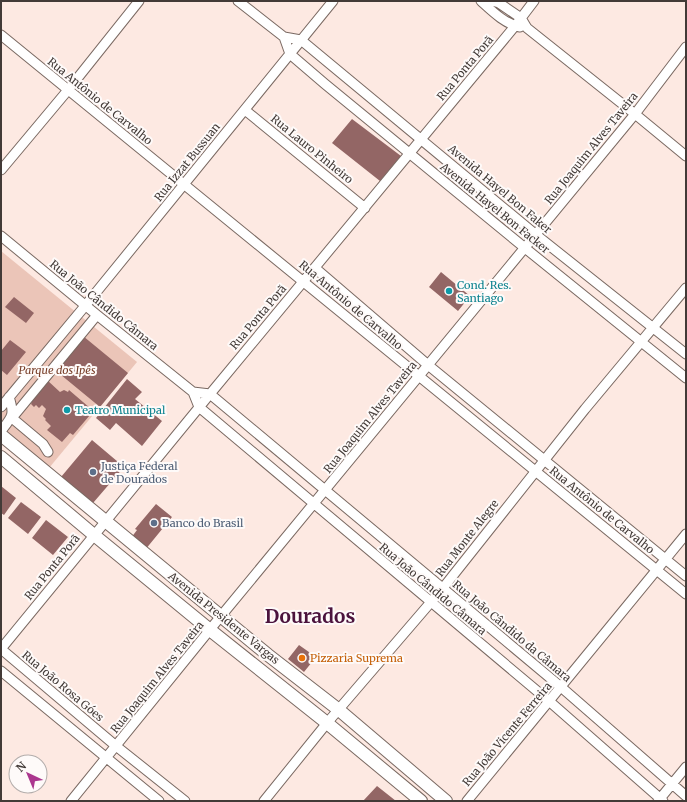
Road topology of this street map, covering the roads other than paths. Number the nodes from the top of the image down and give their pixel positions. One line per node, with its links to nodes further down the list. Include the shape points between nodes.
1 (139, 1): 15 (street)
2 (238, 1): 11 (street)
3 (333, 1): 12 (street, Rua Izzat Bussuan)
4 (481, 1): 8 (street)
5 (492, 1): 7 (street)
6 (534, 1): 7 (street, Rua Ponta Porã)
7 (521, 18): 8 (street, Rua Ponta Porã); 9 (street)
8 (515, 26): 9 (street); 18 (street, Rua Ponta Porã)
9 (527, 28): 17 (street)
10 (1, 35): 15 (street, Rua Antônio de Carvalho)
11 (284, 37): 12 (street); 14 (street)
12 (301, 40): 14 (street, Rua Izzat Bussuan); 18 (street, Avenida Hayel Bon Faker)
13 (686, 47): 17 (street, Rua Joaquim Alves Taveira)
14 (290, 54): 16 (street, Rua Izzat Bussuan); 19 (street, Avenida Hayel Bon Facker)
15 (68, 90): 21 (street); 22 (street, Rua Antônio de Carvalho)
16 (245, 110): 22 (street, Rua Izzat Bussuan); 23 (street, Rua Lauro Pinheiro)
17 (635, 114): 20 (street); 24 (street, Rua Joaquim Alves Taveira)
18 (421, 139): 19 (street, Rua Ponta Porã); 24 (street, Avenida Hayel Bon Faker)
19 (409, 153): 23 (street, Rua Ponta Porã); 26 (street, Avenida Hayel Bon Facker)
20 (686, 156)
21 (1, 170)
22 (184, 184): 28 (street, Rua Antônio de Carvalho); 30 (street, Rua Izzat Bussuan)
23 (365, 208): 27 (street, Rua Ponta Porã)
24 (535, 234): 26 (street, Rua Joaquim Alves Taveira); 32 (street, Avenida Hayel Bon Faker)
25 (1, 236): 30 (street, Rua João Cândido Câmara)
26 (524, 248): 35 (street, Avenida Hayel Bon Facker); 37 (street, Rua Joaquim Alves Taveira)
27 (314, 268): 28 (street, Rua Ponta Porã); 37 (street, Rua Antônio de Carvalho)
28 (303, 281): 38 (street, Rua Antônio de Carvalho); 41 (street, Rua Ponta Porã)
29 (686, 288): 32 (street, Rua Monte Alegre)
30 (85, 306): 31 (street, Rua João Cândido Câmara); 34 (street, Rua Izzat Bussuan)
31 (97, 315): 33 (street); 40 (street, Rua João Cândido Câmara)
32 (654, 327): 35 (street, Rua Monte Alegre); 36 (street, Avenida Hayel Bon Faker)
33 (80, 335): 34 (street); 45 (street)
34 (59, 337): 42 (street, Rua Izzat Bussuan)
35 (642, 341): 39 (street, Avenida Hayel Bon Facker); 50 (street, Rua Monte Alegre)
36 (686, 354)
37 (428, 365): 38 (street, Rua Joaquim Alves Taveira); 50 (street, Rua Antônio de Carvalho)
38 (418, 376): 51 (street, Rua Antônio de Carvalho); 52 (street, Rua Joaquim Alves Taveira)
39 (686, 378)
40 (193, 392): 41 (street); 44 (street)
41 (210, 394): 44 (street, Rua Ponta Porã); 52 (street, Rua João Cândido da Câmara)
42 (9, 397): 43 (street, Rua Izzat Bussuan); 45 (street, via 13,409)
43 (1, 407)
44 (198, 407): 53 (street, Rua João Cândido Câmara); 54 (street, Rua Ponta Porã)
45 (12, 418): 46 (street); 48 (street, via 43,444)
46 (1, 431)
47 (1, 435): 54 (main road, Avenida Presidente Vargas)
48 (48, 452)
49 (1, 457): 56 (main road, Avenida Presidente Vargas)
50 (544, 460): 51 (street, Rua Monte Alegre); 57 (street, Rua Antônio de Carvalho)
51 (535, 471): 58 (street, Rua Antônio de Carvalho); 60 (street, Rua Monte Alegre)
52 (326, 490): 53 (street, Rua Joaquim Alves Taveira); 60 (street, Rua João Cândido da Câmara)
53 (314, 505): 62 (street, Rua João Cândido Câmara); 63 (street, Rua Joaquim Alves Taveira)
54 (105, 521): 56 (street, Rua Ponta Porã); 63 (main road, Avenida Presidente Vargas)
55 (686, 534): 57 (street, Rua João Vicente Ferreira)
56 (94, 535): 64 (main road, Avenida Presidente Vargas); 65 (street, Rua Ponta Porã)
57 (665, 560): 58 (street, Rua João Vicente Ferreira); 59 (street, Rua Antônio de Carvalho)
58 (657, 570): 61 (street, Rua Antônio de Carvalho); 67 (street, Rua João Vicente Ferreira)
59 (686, 576)
60 (443, 588): 62 (street, Rua Monte Alegre); 67 (street, Rua João Cândido da Câmara)
61 (686, 594)
62 (431, 603): 68 (street, Rua João Cândido Câmara); 69 (street, Rua Monte Alegre)
63 (221, 616): 64 (street, Rua Joaquim Alves Taveira); 69 (main road, Avenida Presidente Vargas)
64 (210, 630): 70 (main road, Avenida Presidente Vargas); 71 (street, Rua Joaquim Alves Taveira)
65 (1, 649): 71 (street, Rua João Rosa Góes)
66 (1, 671): 72 (street)
67 (561, 687): 68 (street, Rua João Vicente Ferreira); 75 (street, Rua João Cândido da Câmara)
68 (549, 701): 78 (street, Rua João Cândido Câmara); 84 (street, Rua João Vicente Ferreira)
69 (339, 710): 70 (street, Rua Monte Alegre); 74 (main road, Avenida Presidente Vargas)
70 (328, 724): 77 (main road, Avenida Presidente Vargas); 82 (street, Rua Monte Alegre)
71 (116, 746): 72 (street, Rua Joaquim Alves Taveira); 81 (street, Rua João Rosa Góes)
72 (106, 758): 79 (street, Rua Joaquim Alves Taveira); 80 (street)
73 (686, 767): 75 (street)
74 (426, 784): 77 (main road); 83 (main road, Avenida Presidente Vargas)
75 (672, 784): 76 (street, Rua João Cândido da Câmara); 78 (street)
76 (686, 796)
77 (418, 799)
78 (660, 800)
79 (71, 801)
80 (159, 801)
81 (185, 801)
82 (264, 801)
83 (446, 801)
84 (467, 801)

